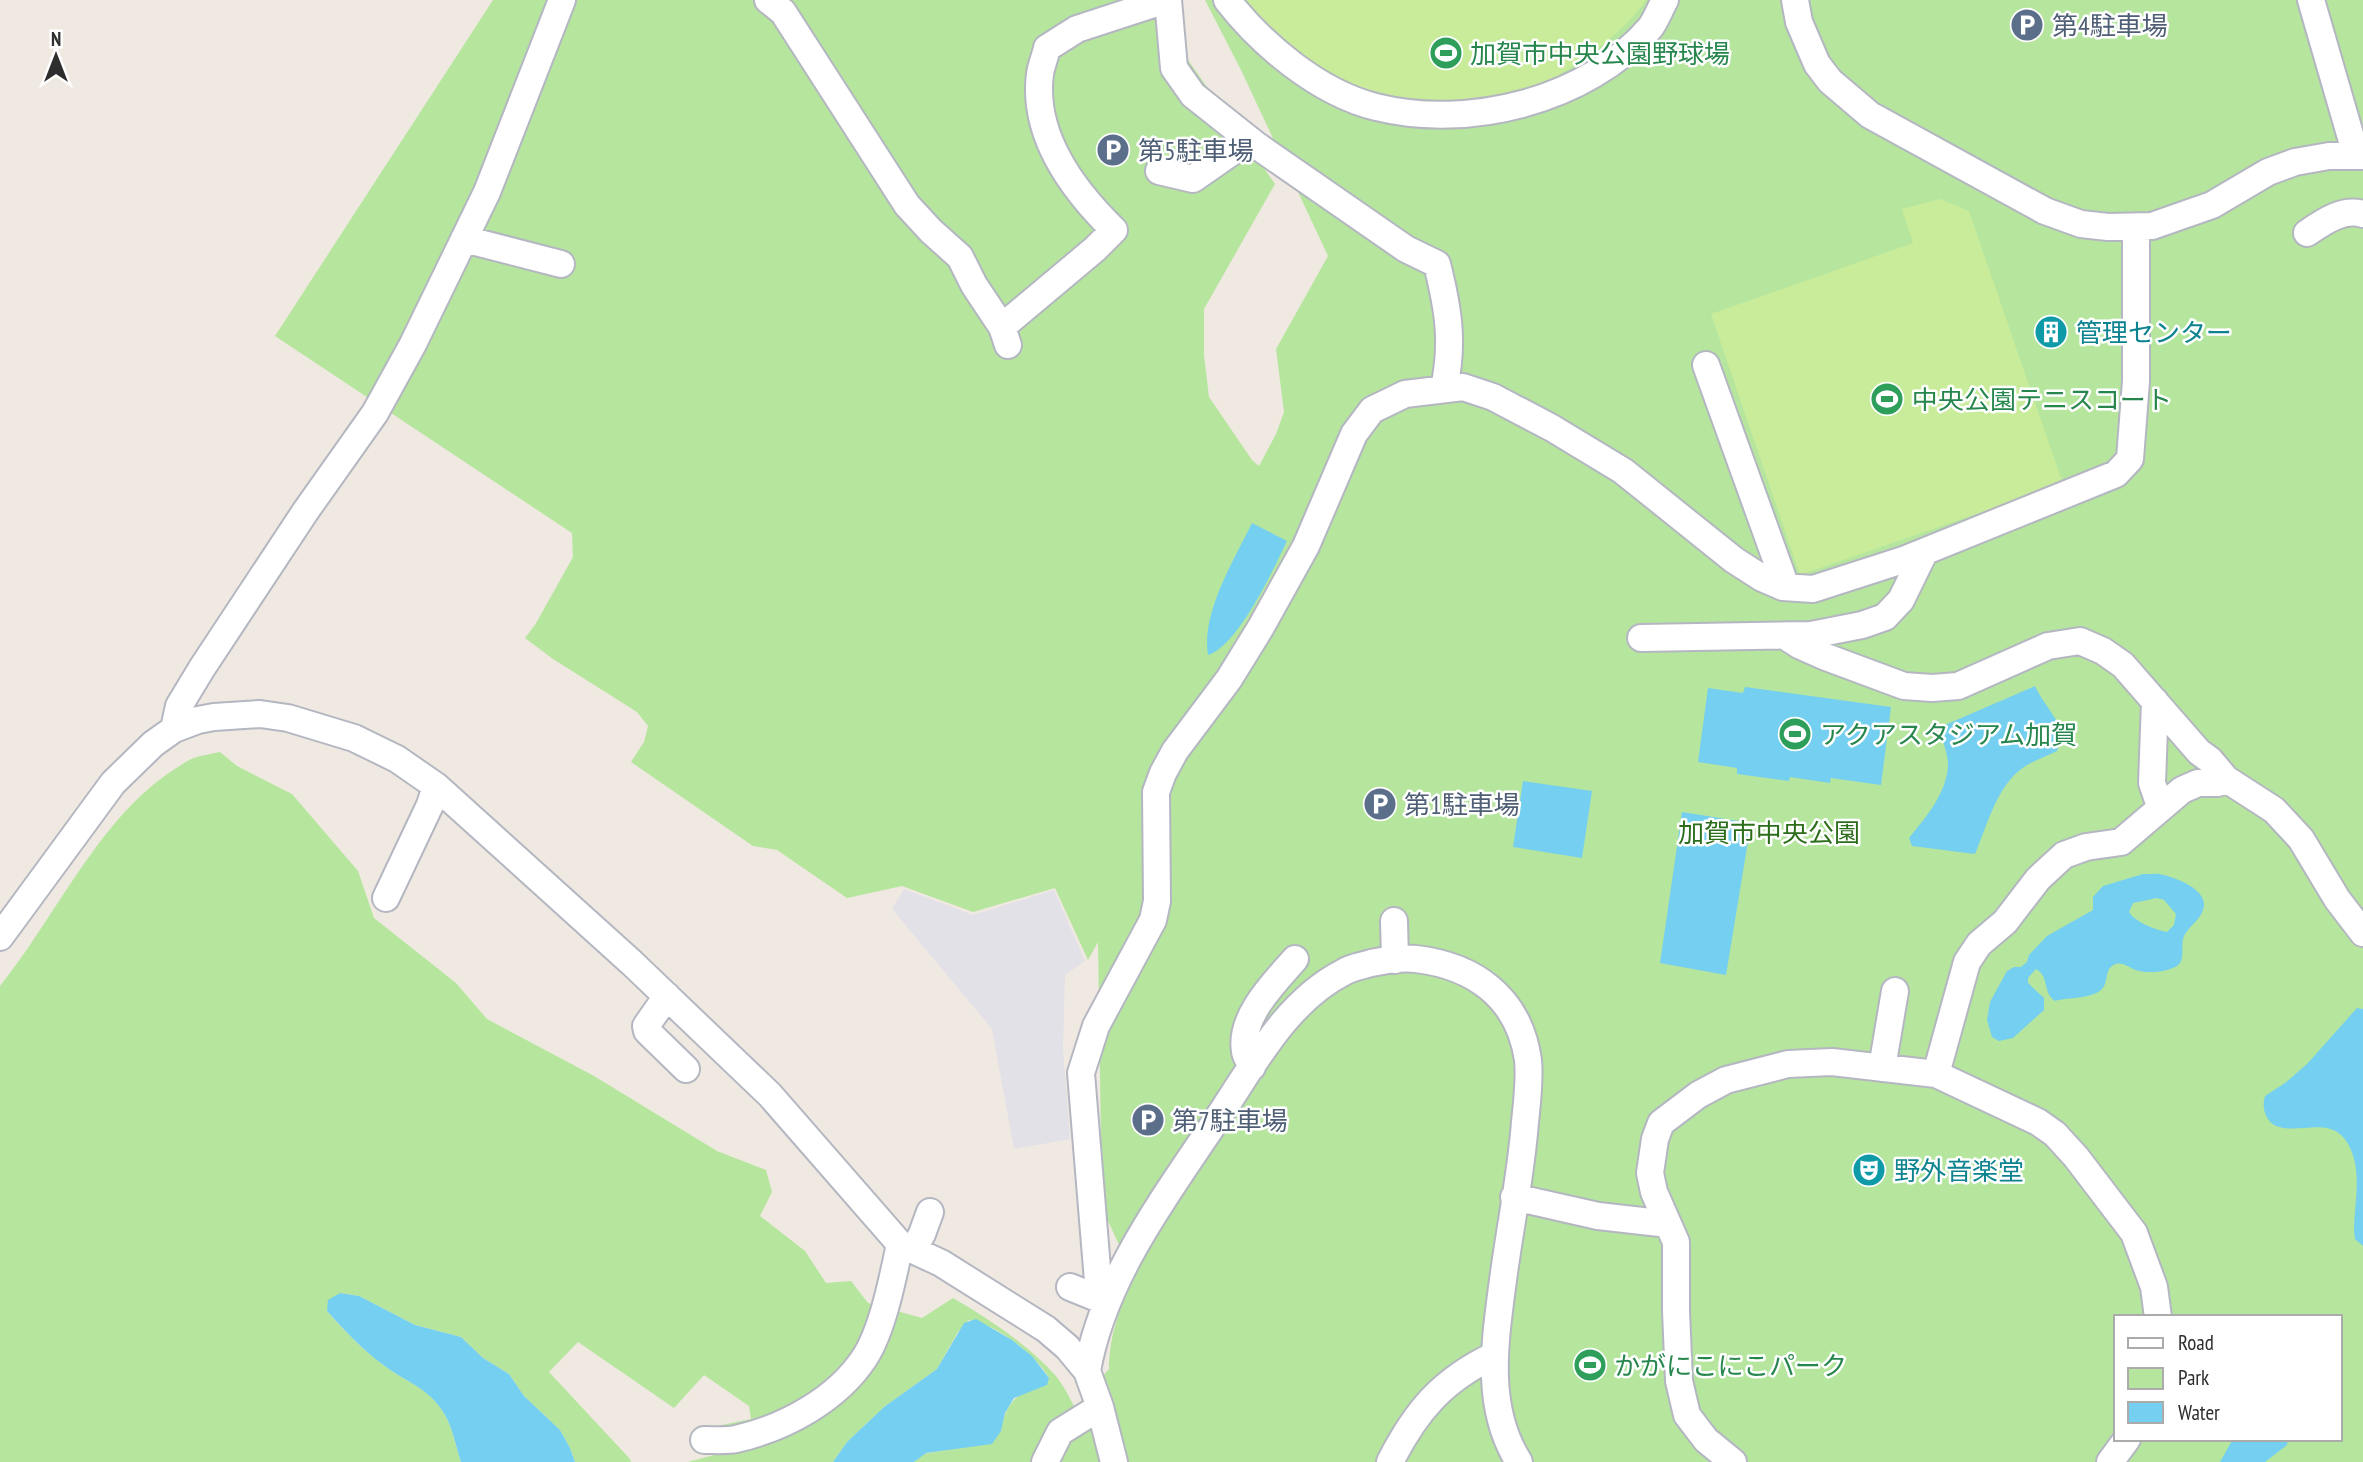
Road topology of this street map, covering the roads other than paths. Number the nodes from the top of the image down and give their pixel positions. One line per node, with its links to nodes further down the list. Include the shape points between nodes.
1 (562, 0): 14 (street)
2 (768, 0): 3 (street, via 783,12 907,205 960,257 1005,336 1114,230 1072,184 1052,147 1041,111 1040,74 1047,48 1077,29)
3 (1167, 0): 8 (street, via 1174,68 1194,95)
4 (1227, 0): 5 (street, via 1265,42 1311,76 1375,107 1424,115 1491,110 1576,85 1628,50 1651,26)
5 (1665, 0)
6 (1795, 0): 12 (street, via 1817,64 1870,115 2045,211 2081,224)
7 (2311, 0): 9 (street)
8 (1256, 145): 10 (street, via 1236,149 1193,179); 17 (street, via 1406,249 1437,264 1450,322)
9 (2360, 156): 12 (street, via 2295,162 2268,172 2213,205)
10 (1159, 171)
11 (2363, 214): 13 (street, via 2340,215)
12 (2136, 227): 18 (street, via 2136,381 2130,459 2116,474)
13 (2307, 233)
14 (464, 239): 15 (street); 23 (street, via 375,413 202,668 179,706)
15 (561, 264)
16 (1706, 365): 19 (street)
17 (1444, 387): 19 (street, via 1463,387 1493,397 1552,428 1623,471 1734,560); 44 (street, via 1405,394 1372,411 1354,435 1306,545 1261,627 1175,751 1156,792 1157,901 1153,920 1096,1026 1081,1073 1098,1281)
18 (1924, 553): 19 (street, via 1813,589); 20 (street, via 1901,600 1885,617 1811,635)
19 (1786, 587)
20 (1785, 636): 21 (street); 22 (street, via 1904,686 1932,688 1958,686 2049,646 2080,640 2123,665)
21 (1642, 638)
22 (2155, 701): 26 (street, via 2152,783); 29 (street, via 2226,779 2274,810 2301,839)
23 (174, 729): 25 (street, via 214,717 260,714 288,718 355,738); 30 (street, via 113,783)
24 (2218, 783): 26 (street, via 2198,783)
25 (436, 786): 27 (street); 34 (street)
26 (2160, 806): 38 (street, via 2121,842 2064,855 2005,922 1979,944 1967,962)
27 (386, 898)
28 (1394, 921): 32 (street)
29 (2363, 933)
30 (0, 937)
31 (1295, 959): 35 (street, via 1261,998 1247,1027 1244,1052)
32 (1395, 960): 35 (street, via 1346,970 1317,988 1292,1011); 39 (street, via 1443,962 1468,972 1495,990 1510,1011 1528,1061 1523,1151)
33 (1895, 990): 36 (street)
34 (667, 996): 37 (street, via 647,1031); 42 (street, via 770,1096)
35 (1252, 1067): 44 (street, via 1133,1249)
36 (1882, 1068): 38 (street); 41 (street, via 1832,1062 1781,1065 1726,1080 1672,1112 1655,1139 1650,1173)
37 (686, 1069)
38 (1936, 1074): 45 (street, via 2055,1134 2134,1233 2154,1287)
39 (1514, 1197): 41 (street, via 1598,1216); 46 (street)
40 (930, 1212): 42 (street, via 922,1234)
41 (1667, 1225): 55 (street, via 1676,1242 1679,1381 1687,1415 1706,1440)
42 (906, 1247): 47 (street, via 941,1263 1046,1329); 49 (street, via 865,1357 841,1384 819,1404 766,1431 733,1440)
43 (1070, 1287): 44 (street)
44 (1107, 1302): 47 (street)
45 (2158, 1315)
46 (1495, 1355): 53 (street, via 1463,1371 1430,1400 1405,1431); 54 (street, via 1501,1426)
47 (1087, 1371): 48 (street)
48 (1100, 1408): 51 (street, via 1060,1432); 52 (street)
49 (704, 1440)
50 (2126, 1441): 56 (street)
51 (1045, 1462)
52 (1114, 1462)
53 (1390, 1462)
54 (1519, 1462)
55 (1733, 1462)
56 (2110, 1462)

